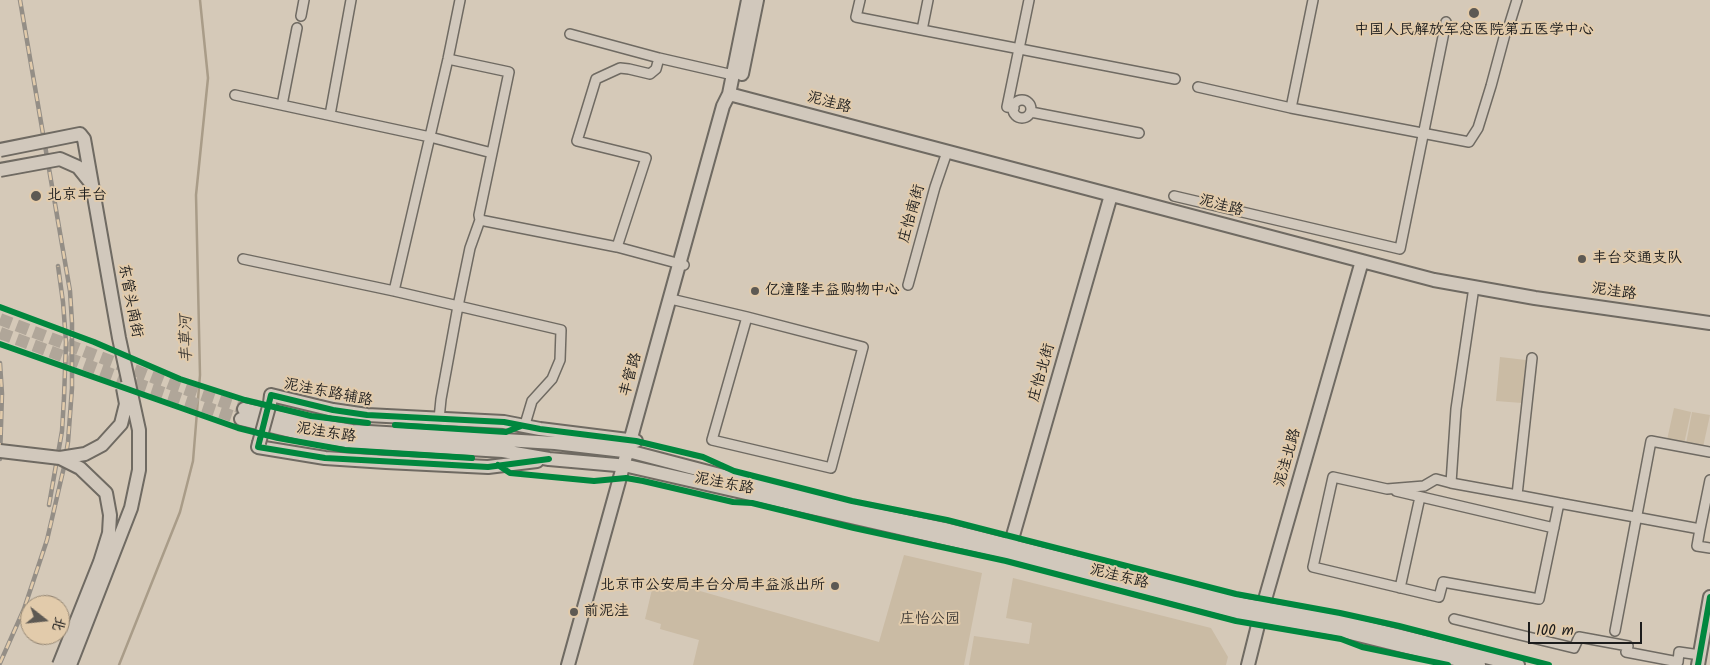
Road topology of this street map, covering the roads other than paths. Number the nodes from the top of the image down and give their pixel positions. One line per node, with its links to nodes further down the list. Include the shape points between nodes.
1 (304, 0): 11 (street)
2 (351, 0): 26 (street)
3 (460, 0): 18 (street)
4 (748, 0): 19 (main road, 丰管路)
5 (757, 0): 22 (main road, via 740,83)
6 (860, 0): 14 (street, via 856,17)
7 (928, 0): 14 (street)
8 (1029, 0): 16 (street)
9 (1313, 0): 25 (street)
10 (1518, 0): 28 (street, via 1478,128 1469,142)
11 (301, 16)
12 (1446, 22): 28 (street)
13 (297, 28): 24 (street)
14 (922, 30): 16 (street)
15 (570, 34): 17 (street)
16 (1020, 49): 20 (street); 27 (street, via 1007,107 1014,108 1017,102 1025,101 1030,104 1031,112)
17 (659, 58): 19 (street); 38 (street, via 656,69 650,74 620,68 596,80 577,141 646,158)
18 (448, 59): 29 (street); 32 (street, via 509,72)
19 (733, 75): 22 (main road, 丰管路)
20 (1175, 79)
21 (1198, 87): 25 (street)
22 (729, 94): 31 (main road, 泥洼路); 41 (main road, 丰管路)
23 (235, 95): 24 (street)
24 (282, 105): 26 (street)
25 (1291, 108): 28 (street)
26 (330, 115): 29 (street)
27 (1139, 133)
28 (1423, 134): 35 (street, via 1400,249)
29 (430, 137): 32 (street); 44 (street)
30 (0, 150): 36 (main road, 东管头南街, bridge, via 80,134 84,138)
31 (947, 152): 34 (main road, 泥洼路); 42 (street, 庄怡南街)
32 (492, 153): 37 (street)
33 (0, 170): 36 (main road, bridge, via 60,159 69,162 78,167 89,181)
34 (1111, 195): 40 (main road, 泥洼路); 69 (main road, 庄怡北街)
35 (1174, 196)
36 (94, 204): 49 (main road, 东管头南街, bridge)
37 (480, 220): 38 (street); 46 (street, via 470,248)
38 (617, 247): 41 (street)
39 (243, 259): 44 (street)
40 (1362, 261): 43 (main road, 泥洼路); 72 (main road, 泥洼北路)
41 (683, 264): 45 (main road, 丰管路); 53 (main road, 丰管路)
42 (908, 285)
43 (1474, 287): 48 (main road, 泥洼路); 60 (street, via 1456,409)
44 (394, 291): 46 (street)
45 (675, 300): 47 (street); 53 (main road, 丰管路)
46 (458, 306): 51 (street); 52 (street, via 561,330 560,360 552,379 532,401)
47 (747, 317): 47 (street, via 864,347 832,468 712,440)
48 (1710, 323)
49 (119, 338): 56 (main road, bridge, via 126,404 121,424 102,445 85,454); 77 (main road, 东管头南街, bridge, via 139,430 139,470 131,508)
50 (1532, 358): 62 (street)
51 (439, 419): 53 (main road, 泥洼东路辅路, via 516,424); 57 (main road, 泥洼东路辅路, bridge, via 368,415 271,396 258,447 325,458 488,467)
52 (526, 421)
53 (632, 446): 57 (main road, 泥洼东路, via 352,431 242,414 311,436 353,442 503,451); 58 (main road, 丰管路); 69 (main road, 泥洼东路, via 850,509 945,528)
54 (0, 451): 56 (main road, bridge)
55 (1710, 452): 65 (street, via 1651,441)
56 (60, 458): 76 (main road, bridge, via 80,468 106,493 110,515 109,533 100,562)
57 (549, 459): 58 (main road, 泥洼东路)
58 (626, 466): 69 (main road, 泥洼东路); 78 (main road, 丰管路); 79 (main road, 丰管路)
59 (1710, 480): 67 (street)
60 (1451, 482): 61 (street, via 1436,480 1424,486); 62 (street)
61 (1387, 489): 63 (street); 70 (street, via 1333,477 1313,567)
62 (1517, 495): 64 (street)
63 (1420, 497): 66 (street); 70 (street)
64 (1559, 503): 65 (street); 66 (street)
65 (1636, 517): 67 (street); 74 (street)
66 (1554, 528): 70 (street, via 1539,599 1443,582 1439,597)
67 (1700, 529): 68 (street, via 1697,546)
68 (1710, 548)
69 (1008, 553): 72 (main road, 泥洼东路)
70 (1400, 588)
71 (1710, 597): 75 (main road)
72 (1262, 613): 80 (main road, 泥洼北路); 81 (main road, 泥洼东路); 82 (main road, 泥洼东路, via 1344,622)
73 (1454, 619): 75 (street, via 1574,648 1579,638 1628,646 1626,652 1678,662 1679,652)
74 (1615, 631)
75 (1699, 660)
76 (58, 665)
77 (70, 665)
78 (568, 665)
79 (574, 665)
80 (1248, 665)
81 (1479, 665)
82 (1518, 665)

